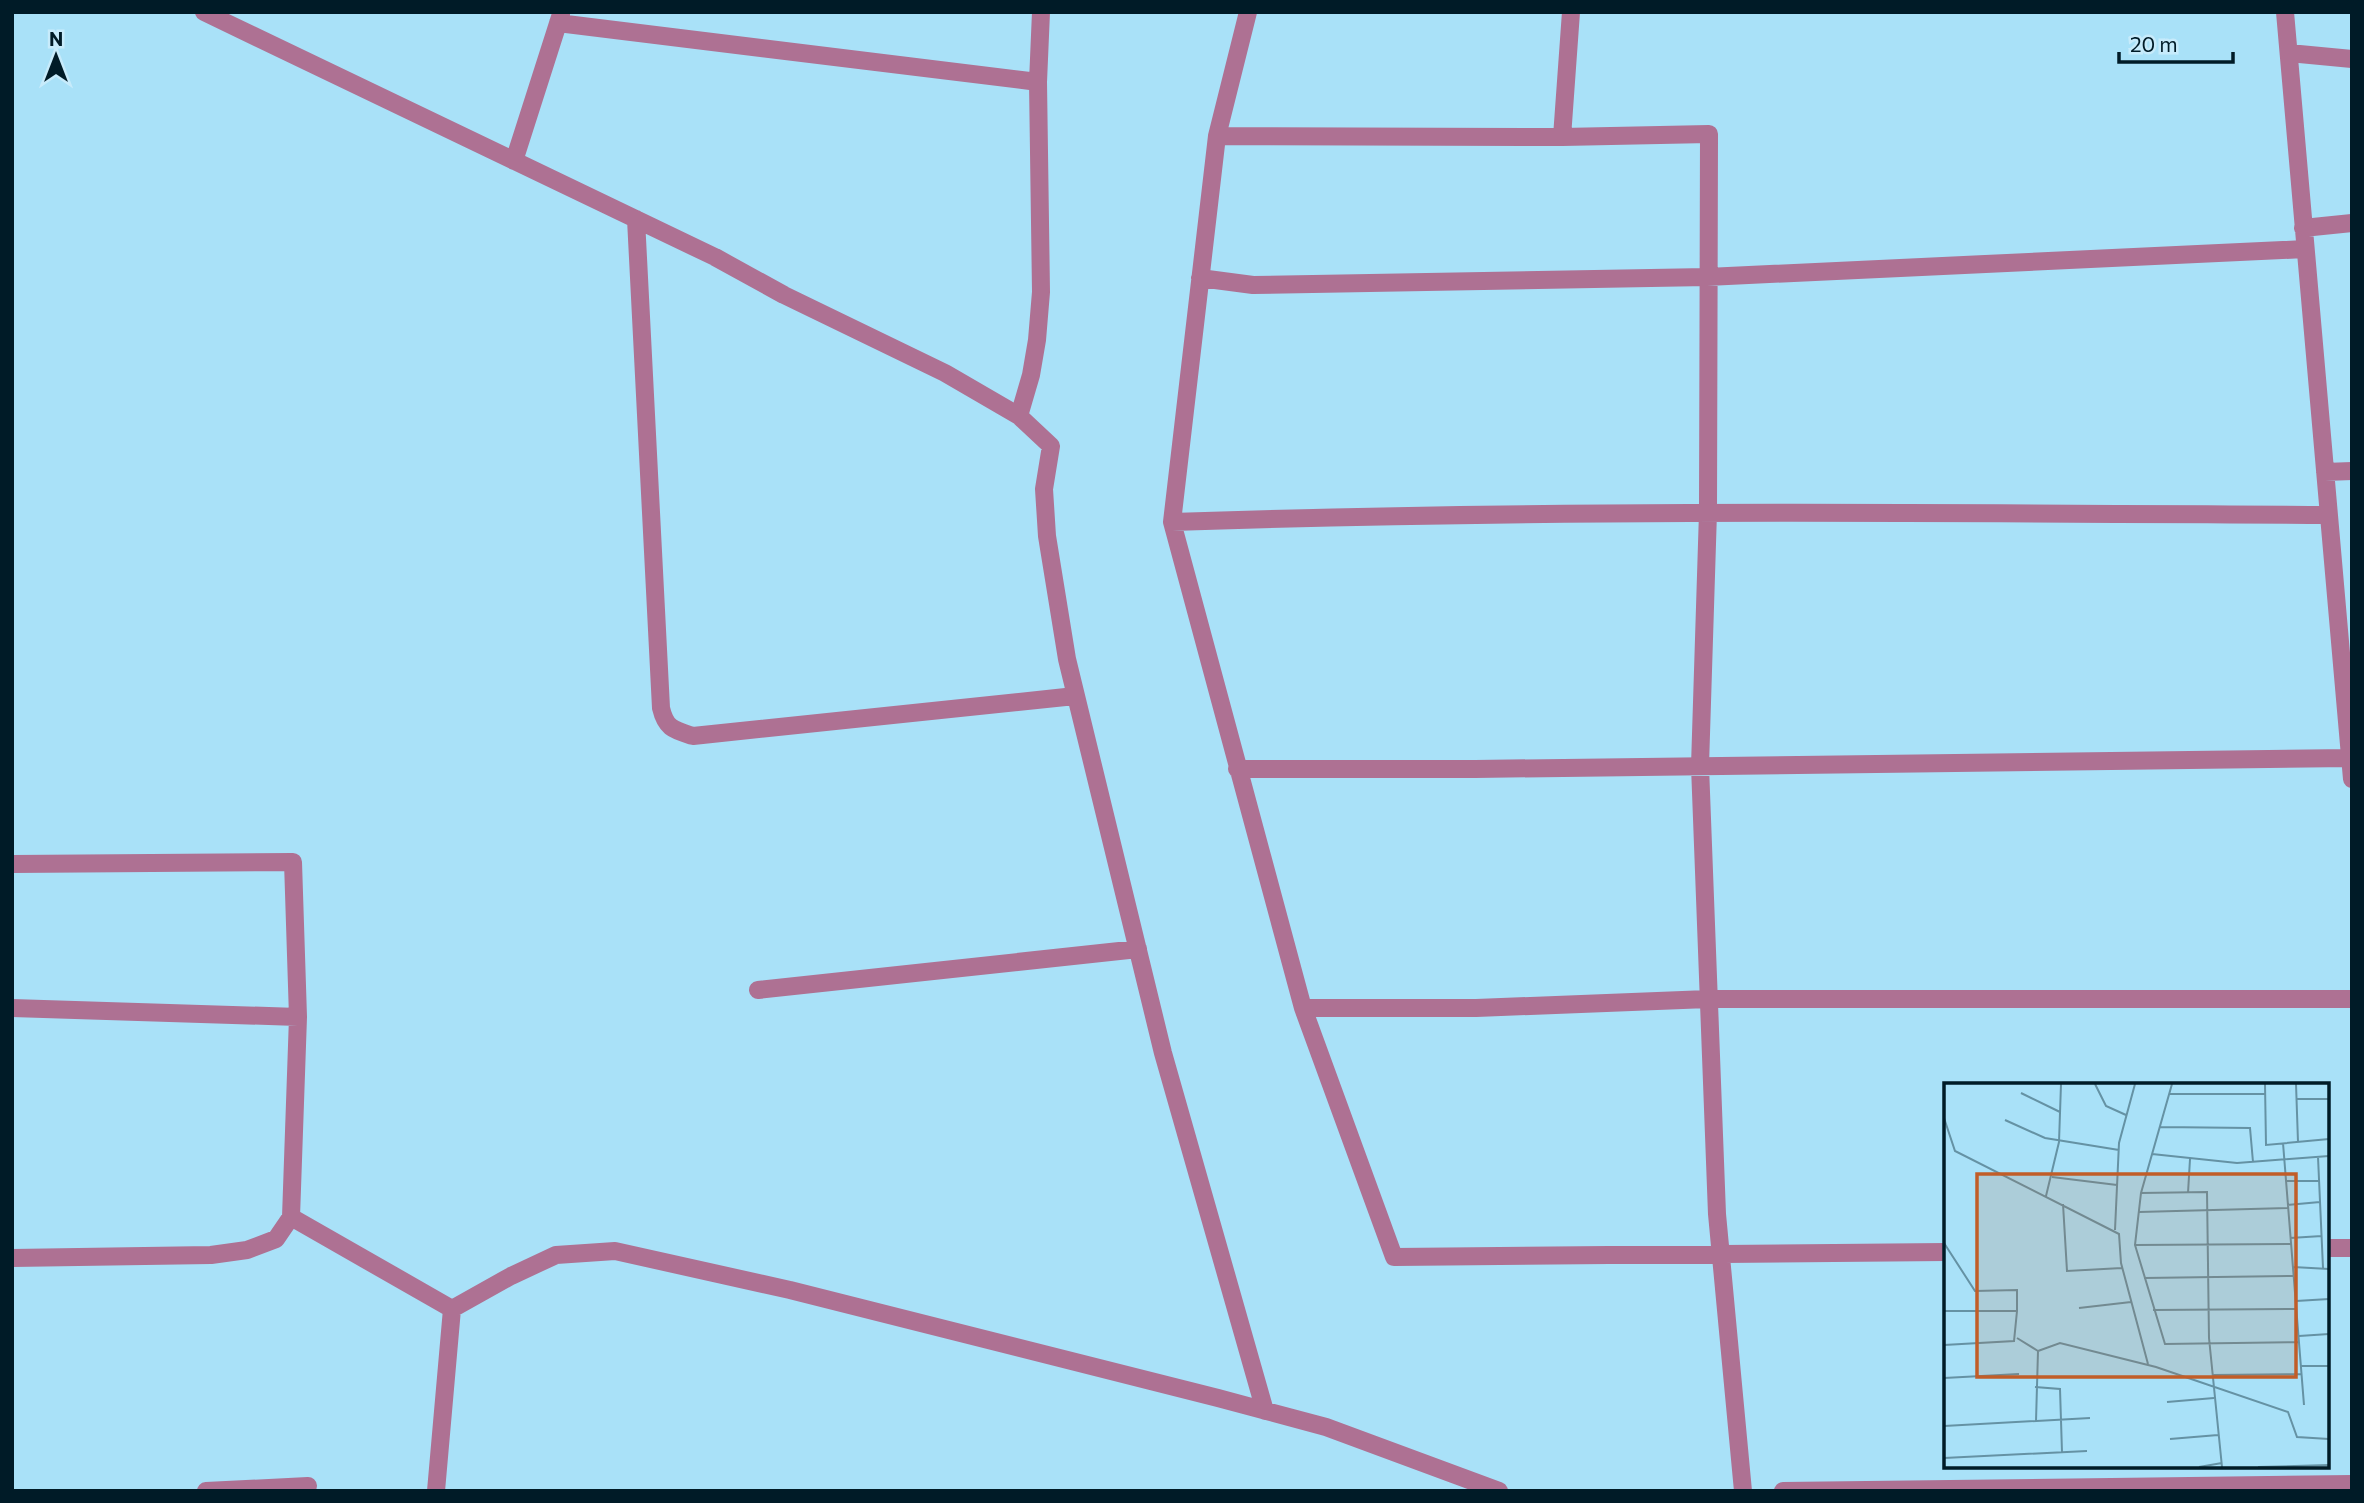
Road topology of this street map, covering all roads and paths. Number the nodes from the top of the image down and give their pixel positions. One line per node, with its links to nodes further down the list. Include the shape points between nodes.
1 (204, 12): 12 (street)
2 (1041, 12): 9 (street)
3 (1248, 12): 10 (street)
4 (1571, 12): 11 (street)
5 (2286, 12): 7 (street)
6 (560, 18): 9 (street); 12 (street)
7 (2288, 52): 8 (street); 15 (street)
8 (2352, 59)
9 (1038, 82): 19 (street, via 1041,292 1031,375)
10 (1217, 136): 11 (street); 18 (street)
11 (1562, 137): 17 (street, via 1709,134)
12 (514, 161): 13 (street)
13 (636, 219): 19 (street, via 945,373); 26 (street, via 664,721 693,736)
14 (2352, 223): 15 (street)
15 (2303, 228): 16 (street)
16 (2305, 249): 17 (street); 21 (street)
17 (1707, 277): 18 (street, via 1253,285); 22 (street)
18 (1200, 278): 24 (street)
19 (1019, 416): 26 (street, via 1051,446 1044,489 1047,536)
20 (2352, 471): 21 (street)
21 (2325, 472): 23 (street)
22 (1708, 512): 23 (street); 24 (street); 28 (street)
23 (2329, 515): 25 (street)
24 (1172, 522): 29 (street)
25 (2347, 690): 27 (street)
26 (1075, 696): 32 (street)
27 (2350, 758): 28 (street); 30 (street)
28 (1700, 766): 29 (street); 34 (street)
29 (1237, 769): 37 (street)
30 (2352, 779)
31 (12, 864): 38 (street, via 293,862)
32 (1138, 949): 33 (street); 46 (street)
33 (758, 990)
34 (1708, 999): 35 (street); 37 (street, via 1476,1008); 43 (street)
35 (2352, 999)
36 (12, 1008): 38 (street)
37 (1303, 1008): 43 (street, via 1394,1257)
38 (298, 1017): 39 (street)
39 (291, 1217): 44 (street, via 276,1239 247,1250 211,1255); 45 (street)
40 (2329, 1248): 41 (street)
41 (2352, 1248)
42 (1944, 1252): 43 (street)
43 (1721, 1254): 52 (street)
44 (12, 1258)
45 (452, 1308): 46 (street, via 556,1255 615,1251 790,1290); 50 (street)
46 (1265, 1411): 51 (street, via 1326,1427)
47 (2352, 1484): 53 (street)
48 (308, 1486): 49 (street)
49 (206, 1491)
50 (436, 1491)
51 (1499, 1491)
52 (1743, 1491)
53 (1783, 1491)

